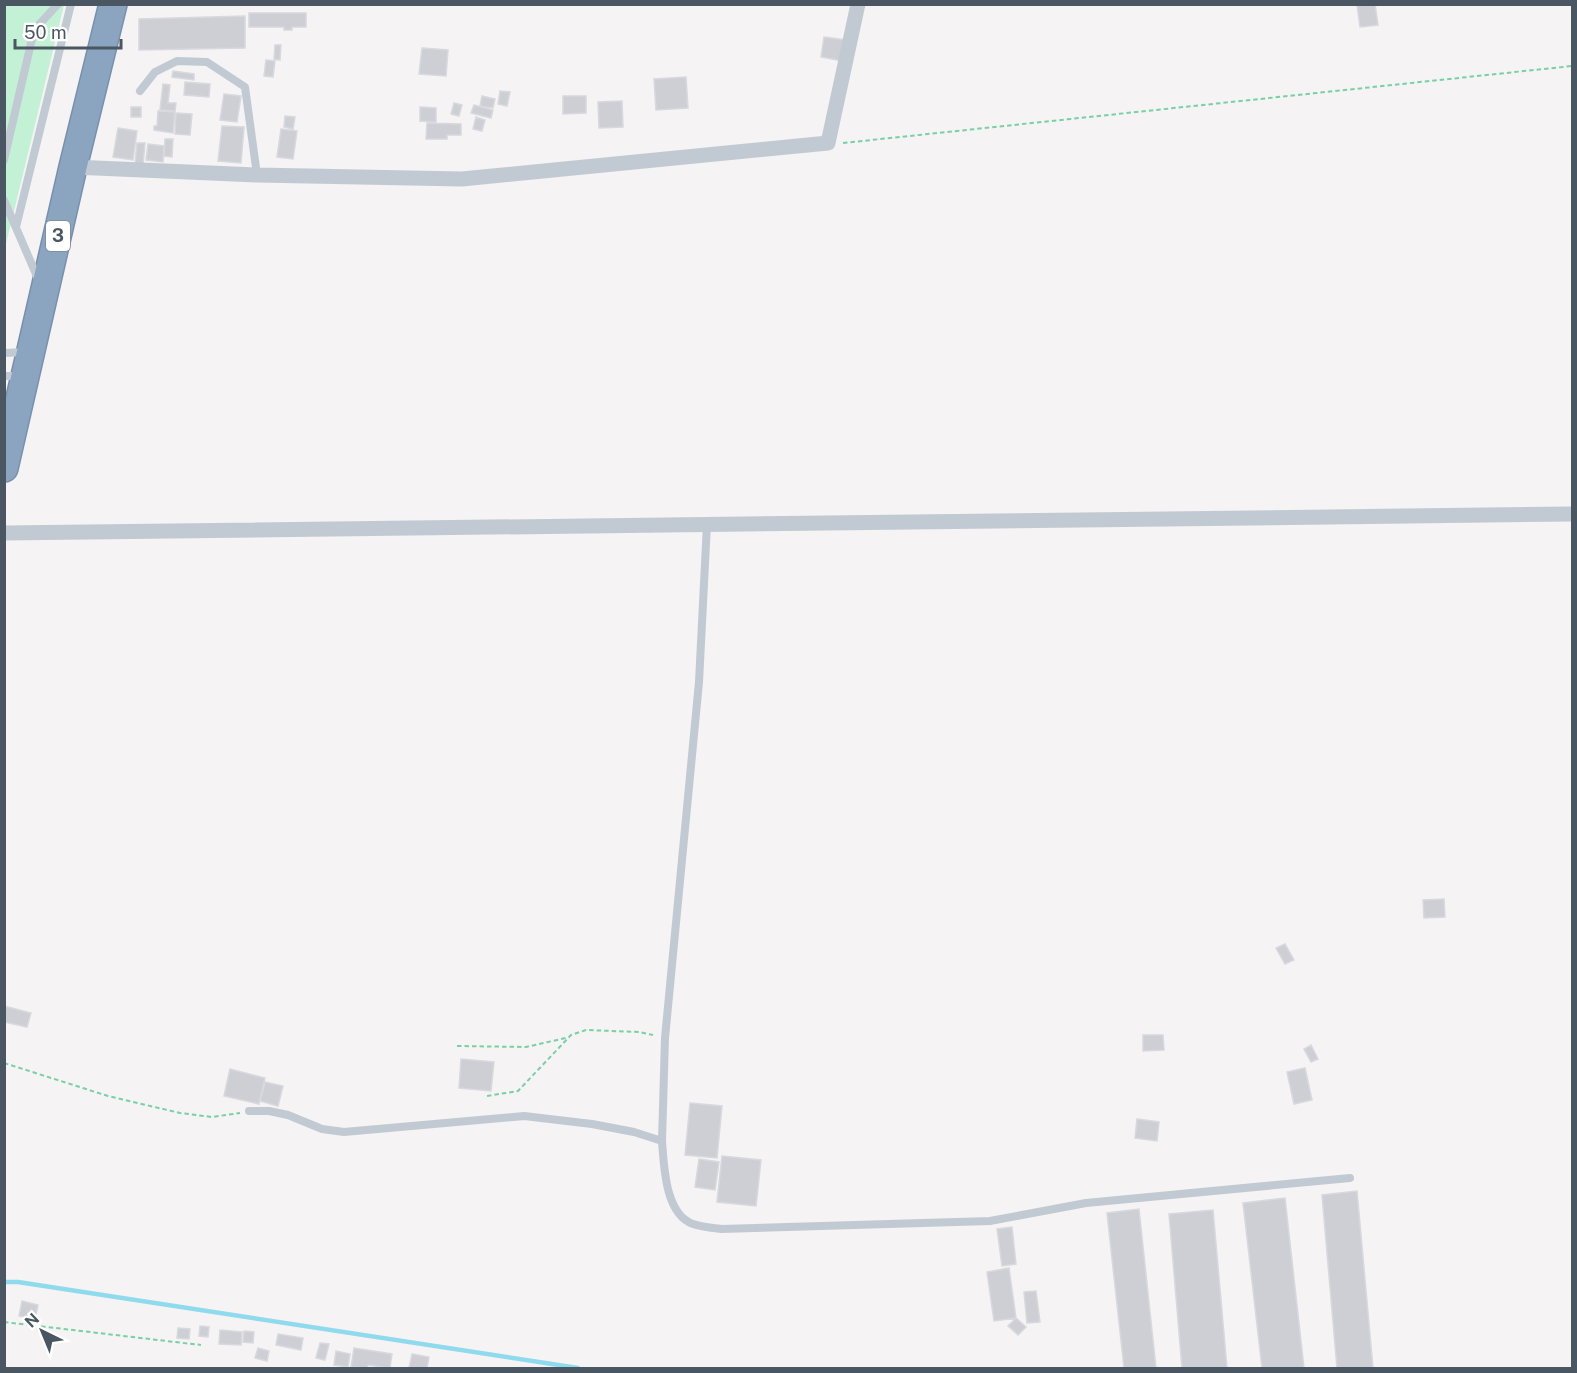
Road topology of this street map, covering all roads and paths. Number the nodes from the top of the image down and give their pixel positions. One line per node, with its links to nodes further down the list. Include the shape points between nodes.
1 (58, 4): 8 (lane, via 34,30)
2 (71, 4): 12 (lane)
3 (113, 4): 9 (highway, 3)
4 (858, 4): 7 (street)
5 (1572, 66): 7 (path)
6 (140, 91): 10 (lane, via 155,72 177,61 207,62 245,87)
7 (828, 143): 10 (street, via 462,179)
8 (4, 160)
9 (74, 166): 10 (street); 13 (highway, 3)
10 (257, 175)
11 (4, 200): 12 (lane)
12 (16, 227): 13 (lane)
13 (44, 293): 15 (highway, 3)
14 (4, 353): 15 (lane)
15 (20, 368): 16 (highway, 3)
16 (4, 468)
17 (1572, 514): 18 (street)
18 (708, 524): 19 (street); 21 (lane, via 699,682)
19 (4, 533)
20 (570, 1036): 21 (path, via 586,1030 639,1032); 22 (path, via 526,1047); 24 (path, via 518,1091)
21 (665, 1038): 26 (lane)
22 (457, 1046)
23 (4, 1063): 25 (path, via 108,1096 180,1113 212,1117)
24 (487, 1096)
25 (249, 1111): 26 (lane, via 288,1115 322,1129 344,1132 524,1116 592,1124)
26 (662, 1141): 27 (lane, via 666,1184 679,1215 692,1224 721,1229 990,1221 1086,1203)
27 (1350, 1178)
28 (4, 1322): 29 (path)
29 (201, 1345)

